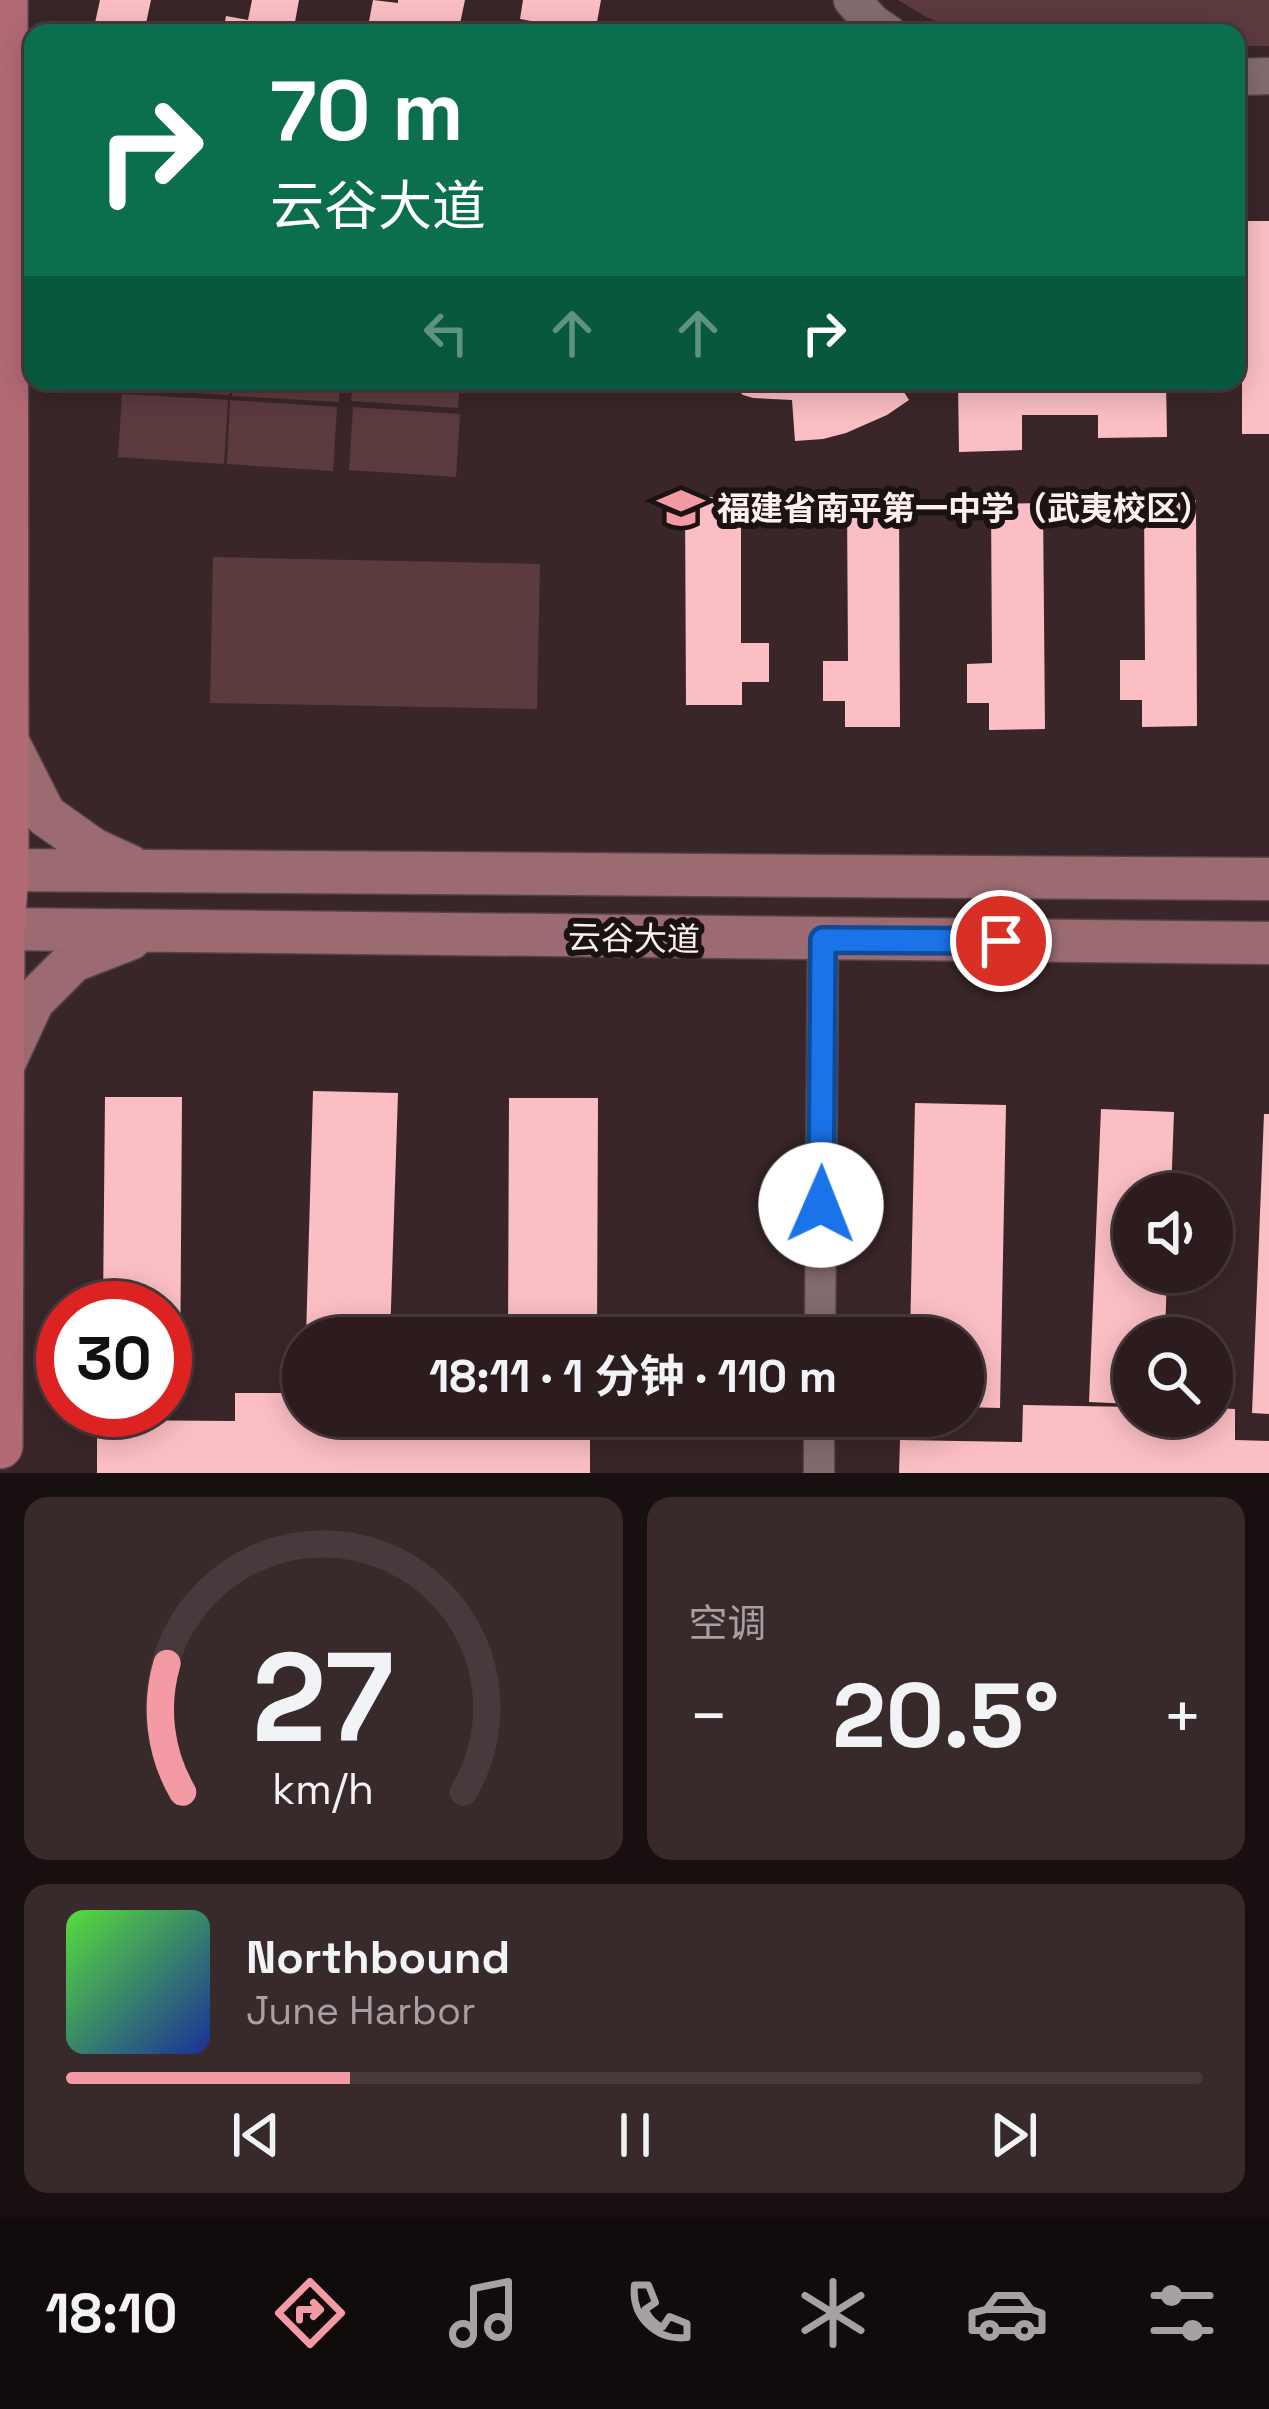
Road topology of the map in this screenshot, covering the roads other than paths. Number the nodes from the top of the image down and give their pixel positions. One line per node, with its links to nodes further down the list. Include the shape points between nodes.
1 (4, 0): 4 (main road)
2 (852, 0): 3 (street)
3 (874, 24)
4 (6, 738): 5 (main road); 6 (main road, via 45,815)
5 (3, 870): 6 (main road, 云谷大道); 8 (main road)
6 (142, 871): 7 (main road, 云谷大道)
7 (1269, 879)
8 (1, 930): 9 (main road, 云谷大道); 12 (main road)
9 (149, 932): 10 (main road, 云谷大道); 12 (main road, via 74,961 33,1001)
10 (823, 940): 11 (main road, 云谷大道); 13 (street)
11 (1269, 943)
12 (2, 1068): 15 (main road)
13 (820, 1317)
14 (819, 1437): 16 (street)
15 (0, 1446)
16 (819, 1473)

